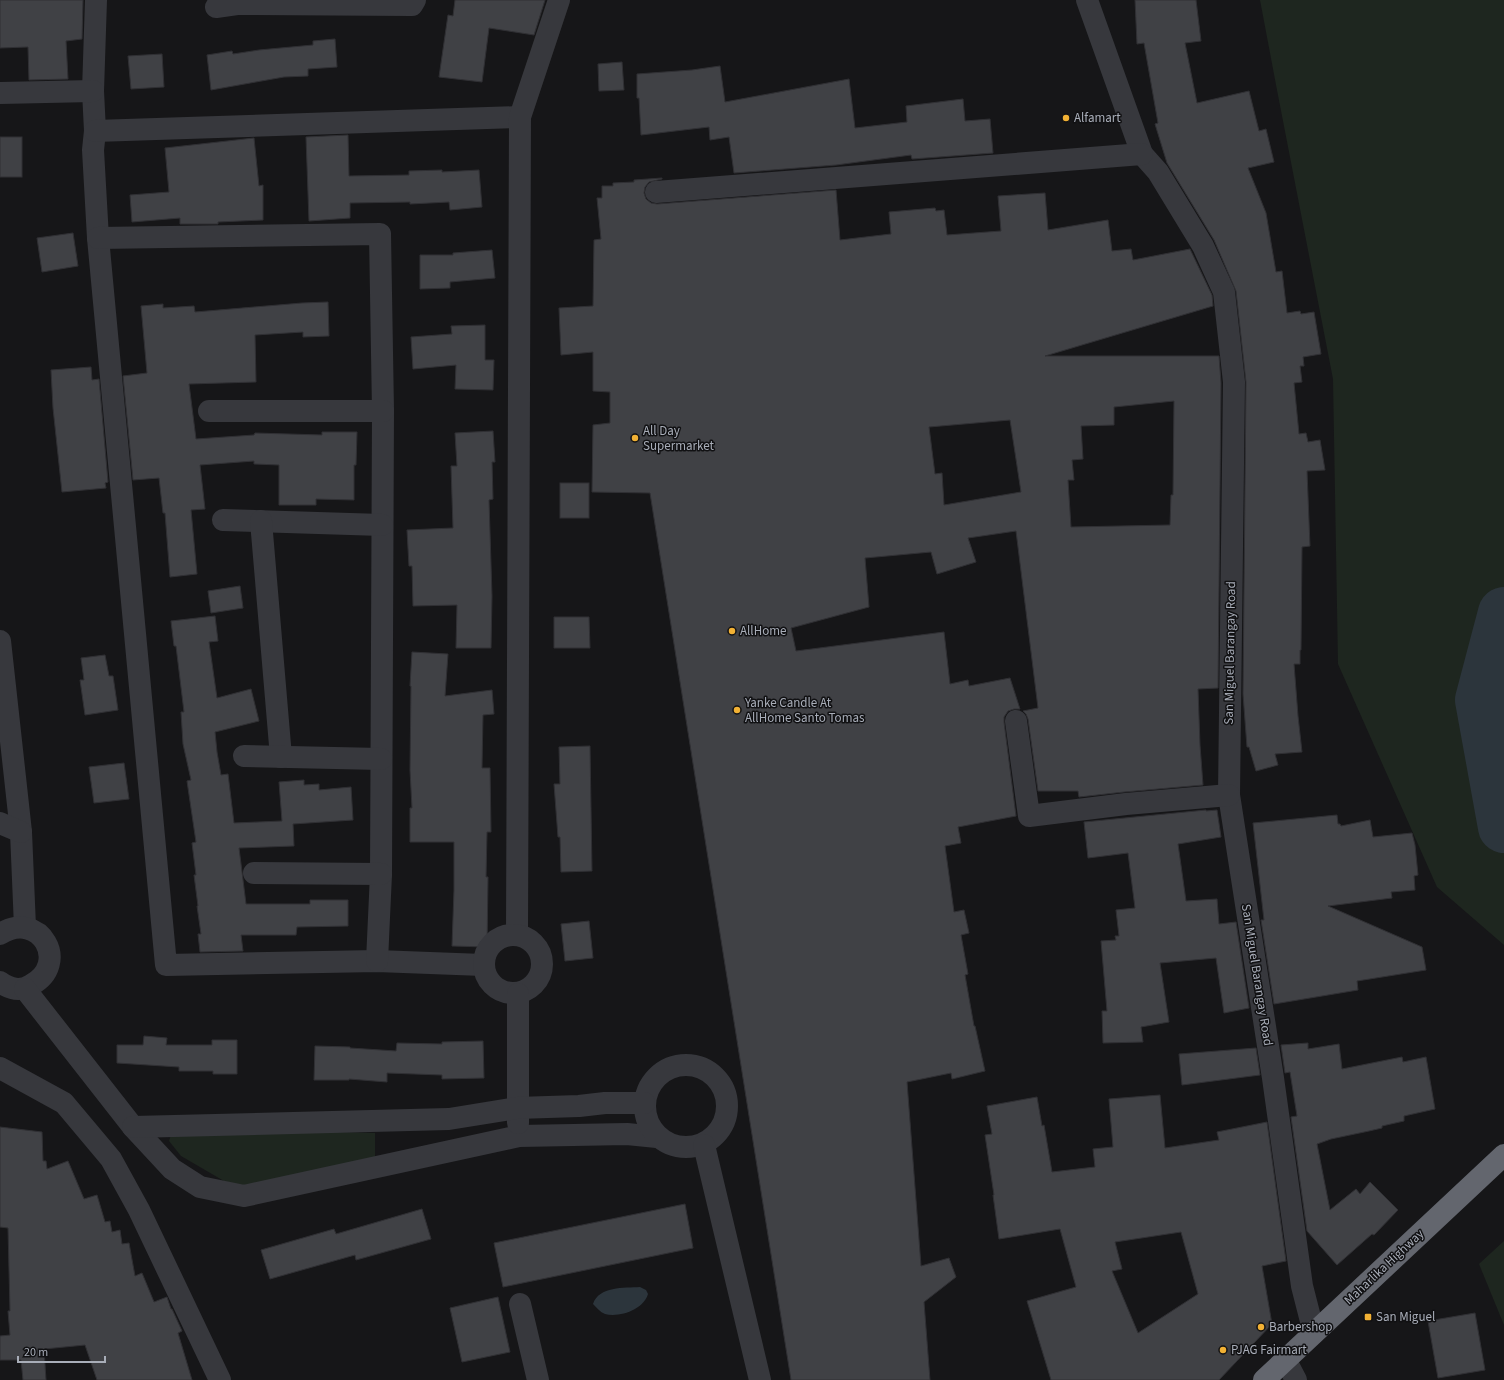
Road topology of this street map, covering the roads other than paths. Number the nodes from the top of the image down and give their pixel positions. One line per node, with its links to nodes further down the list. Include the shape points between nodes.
1 (96, 0): 7 (street)
2 (415, 0): 5 (street, via 412,5)
3 (559, 0): 9 (street)
4 (1087, 0): 11 (street, San Miguel Barangay Road)
5 (238, 2): 6 (street)
6 (216, 7)
7 (93, 91): 8 (street); 10 (street)
8 (0, 93)
9 (520, 117): 10 (street); 31 (street)
10 (95, 131): 13 (street, via 93,150)
11 (1142, 154): 12 (street); 24 (street, San Miguel Barangay Road, via 1158,172 1203,246 1224,292 1234,382)
12 (656, 192)
13 (98, 238): 15 (street, via 380,234); 32 (street, via 166,965)
14 (209, 411): 15 (street)
15 (383, 411): 18 (street)
16 (223, 520): 17 (street)
17 (261, 521): 18 (street); 22 (street)
18 (382, 525): 23 (street)
19 (0, 649): 26 (street)
20 (1016, 721): 24 (street, via 1028,816)
21 (244, 756): 22 (street)
22 (281, 757): 23 (street)
23 (381, 758): 28 (street)
24 (1229, 795): 46 (street, San Miguel Barangay Road, via 1302,1286)
25 (0, 823): 26 (street)
26 (21, 832): 29 (street)
27 (254, 873): 28 (street)
28 (381, 874): 32 (street)
29 (25, 927): 30 (street, via 10,928); 35 (street, via 40,935 49,949 49,966 40,981)
30 (0, 934)
31 (517, 934): 33 (street, via 500,937 487,949); 36 (street, via 530,939 540,949 543,963 540,977 531,988)
32 (377, 961): 33 (street)
33 (483, 965): 36 (street, via 488,981 501,992)
34 (0, 982): 35 (street, via 10,988)
35 (25, 989): 40 (street)
36 (518, 994): 39 (street)
37 (0, 1068): 48 (street, via 64,1103 111,1159 139,1210)
38 (644, 1103): 39 (street); 42 (street, via 647,1121); 43 (street, via 651,1082 668,1068 690,1064 710,1071 724,1088 728,1110 721,1130)
39 (517, 1108): 40 (street, via 449,1119); 41 (street)
40 (133, 1126): 41 (street, via 172,1169 200,1187 244,1196)
41 (519, 1136): 42 (street, via 627,1134)
42 (657, 1137): 43 (street, via 679,1148)
43 (704, 1145): 50 (street)
44 (1504, 1155): 46 (highway, Maharlika Highway)
45 (520, 1304): 49 (street)
46 (1314, 1333): 47 (highway, Maharlika Highway)
47 (1285, 1359): 51 (highway, Maharlika Highway); 52 (street)
48 (220, 1380)
49 (538, 1380)
50 (760, 1380)
51 (1264, 1380)
52 (1296, 1380)

